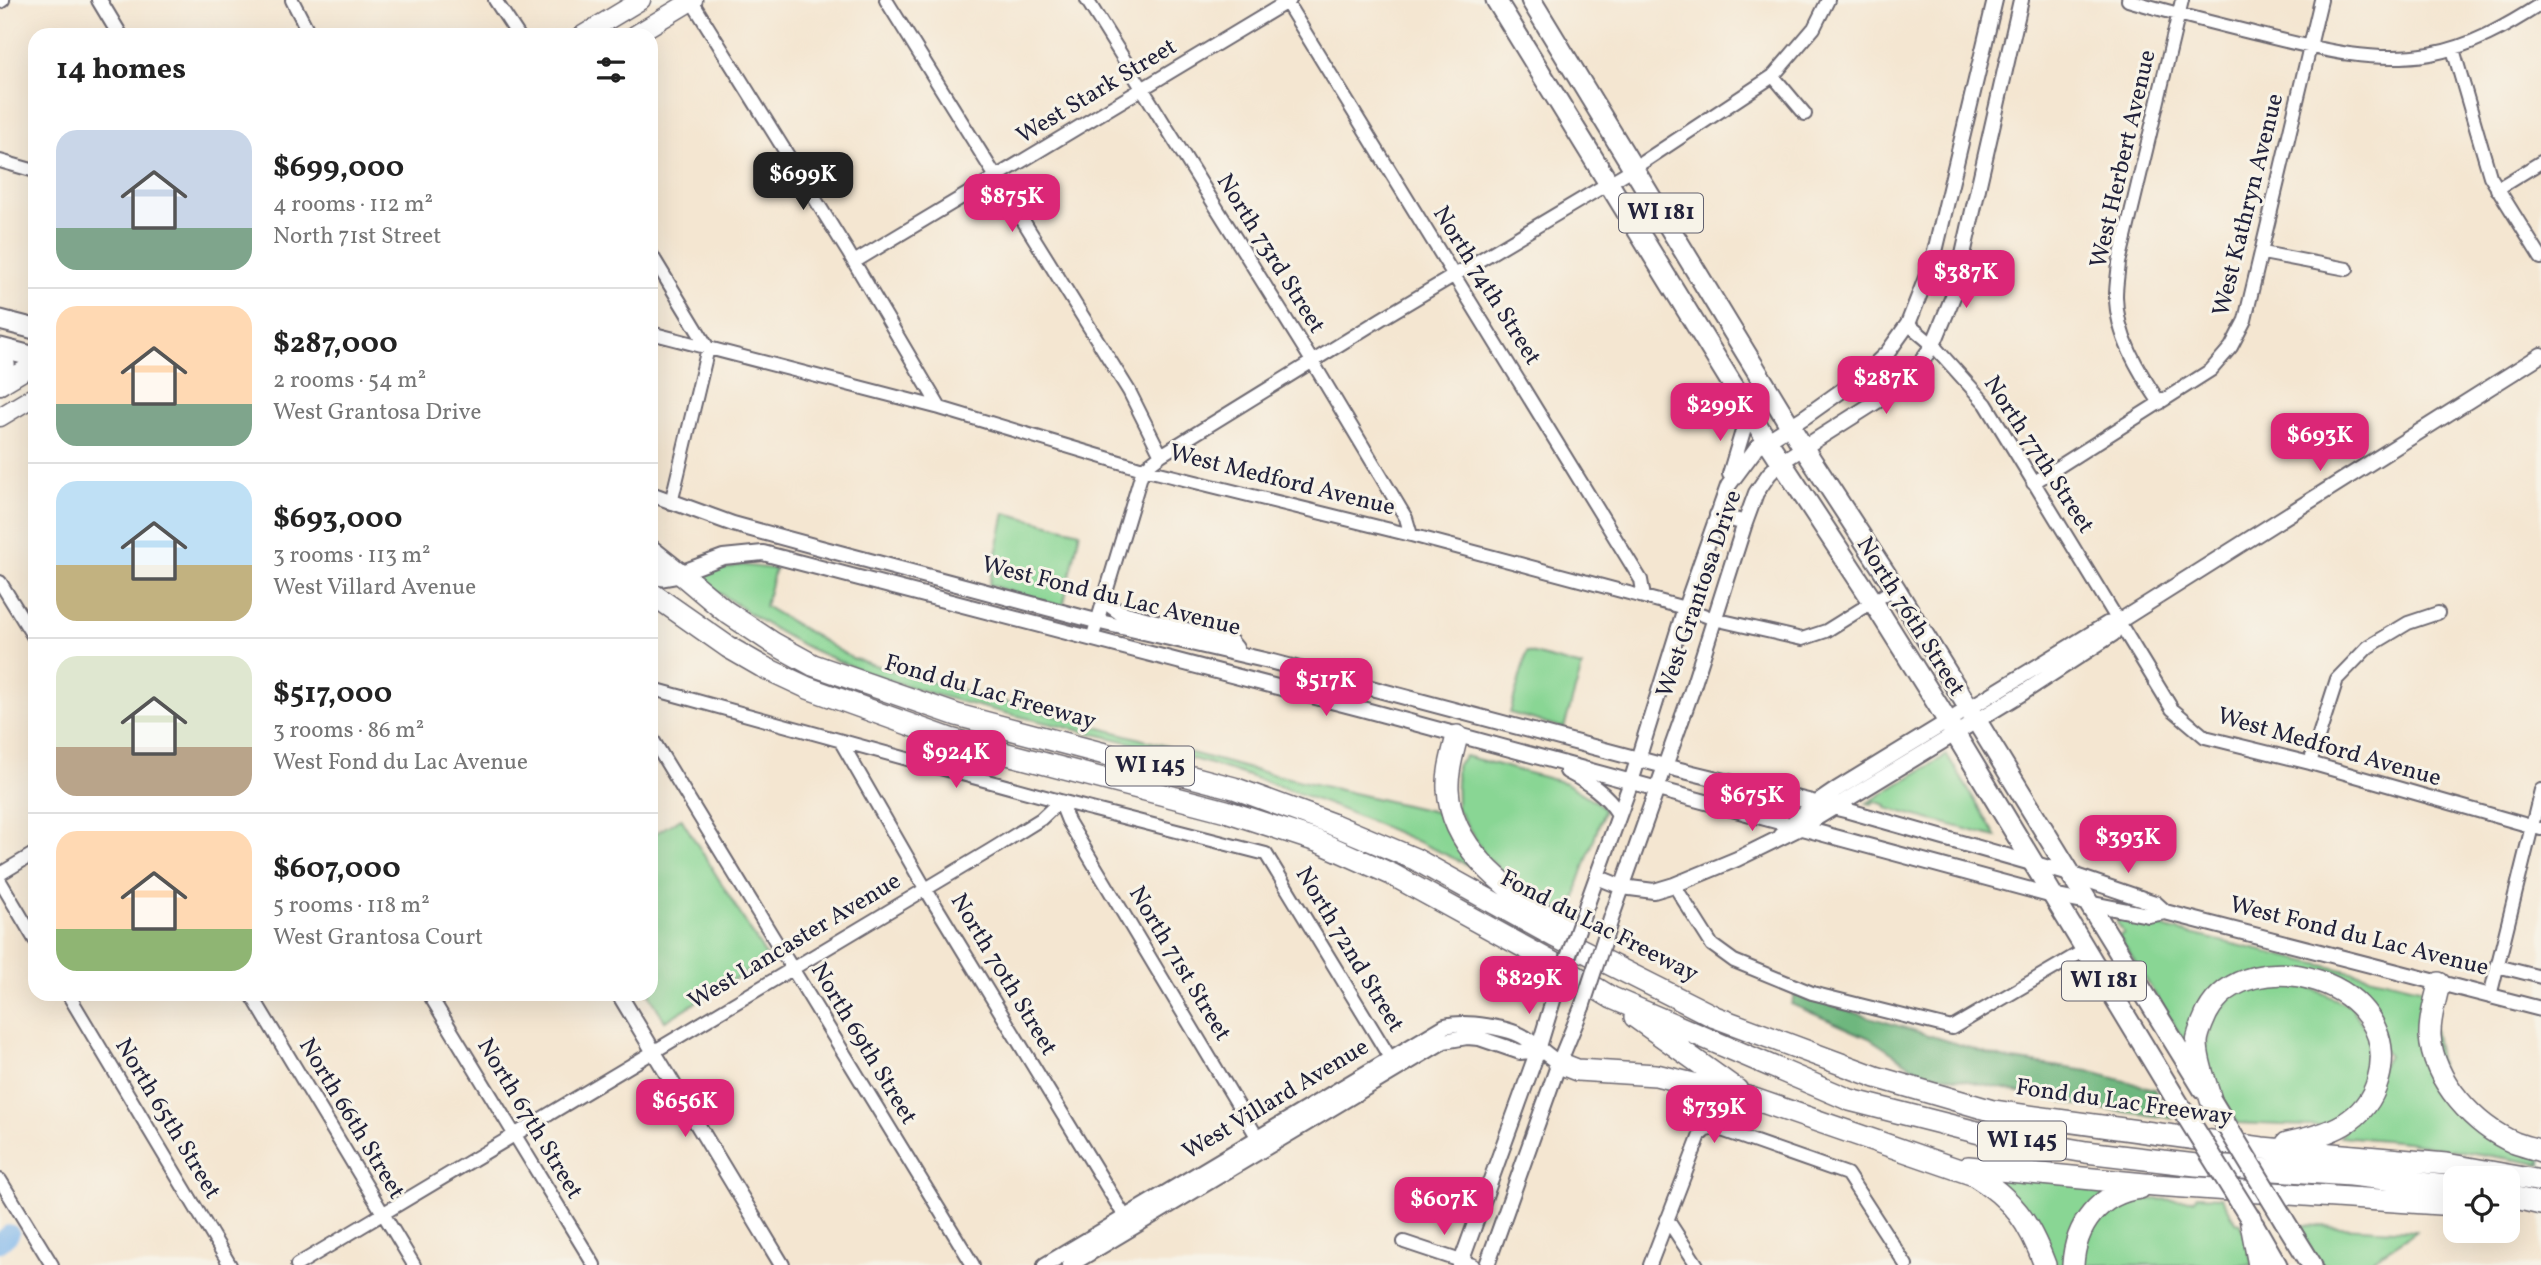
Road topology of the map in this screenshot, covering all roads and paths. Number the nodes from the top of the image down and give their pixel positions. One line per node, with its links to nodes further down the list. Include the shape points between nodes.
1 (99, 0): 19 (street)
2 (292, 0): 20 (street)
3 (495, 0): 21 (street)
4 (642, 0): 22 (main road)
5 (692, 0): 23 (main road); 38 (street)
6 (886, 0): 33 (street)
7 (1087, 0): 27 (street, North 73rd Street)
8 (1496, 0): 34 (main road, North 76th Street / WI 181)
9 (1531, 0): 31 (main road, North 76th Street / WI 181)
10 (1828, 0): 26 (street, via 1814,28)
11 (1995, 0): 43 (street, West Grantosa Drive, via 1933,260)
12 (2021, 0): 46 (street, West Grantosa Drive, via 1954,294)
13 (2128, 0): 18 (street)
14 (2182, 0): 18 (street, West Herbert Avenue)
15 (2321, 0): 24 (street, West Kathryn Avenue)
16 (1287, 1): 27 (street, West Stark Street); 41 (street, North 74th Street)
17 (2541, 4): 25 (street, via 2492,33)
18 (2179, 15): 24 (street); 56 (street, West Herbert Avenue, via 2119,263 2116,298 2131,352)
19 (116, 28)
20 (306, 28)
21 (513, 28)
22 (595, 28)
23 (646, 28)
24 (2310, 47): 25 (street, via 2377,58); 36 (street, West Kathryn Avenue)
25 (2453, 49): 35 (street)
26 (1773, 76): 28 (street); 31 (street)
27 (1142, 88): 33 (street, West Stark Street); 52 (street, North 73rd Street)
28 (1805, 114)
29 (0, 161): 32 (street)
30 (2541, 162): 35 (street)
31 (1634, 168): 34 (street); 60 (main road, North 76th Street / WI 181)
32 (28, 169)
33 (996, 177): 38 (street, West Stark Street); 63 (street, via 1129,391)
34 (1609, 182): 41 (street); 58 (main road, North 76th Street / WI 181)
35 (2497, 189): 37 (street)
36 (2263, 253): 40 (street); 56 (street, West Kathryn Avenue, via 2245,320 2231,347 2211,370)
37 (2541, 258)
38 (854, 262): 57 (street)
39 (658, 266): 48 (street)
40 (2347, 269)
41 (1456, 276): 52 (street); 79 (street, North 74th Street, via 1641,580)
42 (0, 320): 44 (main road)
43 (1908, 324): 46 (street, North 77th Street); 60 (street, West Grantosa Drive, via 1865,374)
44 (28, 327)
45 (658, 335): 48 (street, West Medford Avenue)
46 (1933, 345): 62 (street, West Grantosa Drive, via 1913,372 1882,398); 66 (street, North 77th Street, via 1986,404)
47 (0, 348): 49 (main road)
48 (708, 348): 57 (street, West Medford Avenue); 69 (street)
49 (28, 355)
50 (2541, 355): 86 (street)
51 (0, 356): 54 (main road, via 6,365)
52 (1312, 361): 63 (street); 72 (street, North 73rd Street, via 1406,518)
53 (28, 368): 54 (main road)
54 (0, 385)
55 (28, 400): 59 (main road)
56 (2160, 403): 66 (street, West Kathryn Avenue)
57 (940, 408): 65 (street, West Medford Avenue)
58 (1749, 411): 61 (main road, North 76th Street / WI 181); 67 (street)
59 (0, 417)
60 (1791, 426): 61 (street, West Grantosa Drive); 62 (main road, North 76th Street / WI 181)
61 (1767, 440): 64 (main road, North 76th Street / WI 181); 67 (street, West Grantosa Drive, via 1748,456)
62 (1803, 447): 64 (street, West Grantosa Drive); 77 (main road, North 76th Street / WI 181)
63 (1161, 455): 65 (street)
64 (1781, 462): 71 (street, West Grantosa Drive, via 1756,493); 81 (main road, North 76th Street / WI 181)
65 (1143, 469): 72 (street, West Medford Avenue); 78 (street)
66 (2033, 483): 86 (street, North 77th Street)
67 (1728, 486): 70 (street, West Grantosa Drive)
68 (658, 497): 69 (street, West Fond du Lac Avenue)
69 (671, 503): 85 (street, West Fond du Lac Avenue, via 812,546)
70 (1717, 515): 71 (street); 82 (street, West Grantosa Drive)
71 (1745, 523): 84 (street, West Grantosa Drive)
72 (1411, 535): 79 (street, West Medford Avenue)
73 (658, 556): 74 (main road, WI 145)
74 (680, 573): 75 (main road); 88 (street, West Fond du Lac Avenue, via 723,557 763,553); 126 (highway, Fond du Lac Freeway / WI 145, via 725,611 813,665 957,715 1234,788 1332,824 1415,859)
75 (658, 575)
76 (0, 582): 87 (street)
77 (1895, 588): 81 (street, West Medford Avenue); 92 (main road, North 76th Street / WI 181)
78 (1104, 595): 85 (street); 89 (street, via 1119,612 1231,642)
79 (1644, 597): 82 (street, West Medford Avenue)
80 (658, 598): 130 (highway, Fond du Lac Freeway / WI 145, via 727,647 808,688 950,739 1226,811 1317,841 1391,874)
81 (1872, 600): 84 (street, West Medford Avenue, via 1826,631 1802,639); 93 (main road, North 76th Street / WI 181)
82 (1685, 608): 84 (street, West Medford Avenue); 98 (street, West Grantosa Drive)
83 (2438, 613): 99 (street, via 2408,623 2368,647 2337,679)
84 (1714, 619): 100 (street, West Grantosa Drive)
85 (1096, 621): 88 (street); 89 (street, West Fond du Lac Avenue)
86 (2118, 622): 92 (street, via 2113,634); 99 (street, West Medford Avenue, via 2172,709 2205,737)
87 (28, 628)
88 (1092, 639): 94 (street, West Fond du Lac Avenue)
89 (1242, 655): 91 (street, West Fond du Lac Avenue)
90 (658, 690): 95 (street)
91 (1447, 707): 94 (street); 98 (street, West Fond du Lac Avenue)
92 (1973, 715): 93 (street); 113 (main road, North 76th Street / WI 181)
93 (1950, 729): 105 (street); 106 (street); 111 (main road, North 76th Street / WI 181)
94 (1457, 736): 97 (street, West Fond du Lac Avenue); 126 (highway, via 1448,793 1472,851 1509,888)
95 (841, 742): 104 (street); 118 (street, North 70th Street)
96 (658, 748): 125 (street, North 69th Street)
97 (1537, 756): 101 (street, West Fond du Lac Avenue); 107 (street, via 1585,780 1608,798)
98 (1638, 757): 100 (street, West Fond du Lac Avenue); 101 (street, West Grantosa Drive)
99 (2310, 763): 108 (street, West Medford Avenue)
100 (1665, 765): 102 (street, West Grantosa Drive); 105 (street, West Fond du Lac Avenue)
101 (1631, 782): 102 (street, West Fond du Lac Avenue); 107 (street, West Grantosa Drive)
102 (1656, 789): 109 (street, West Fond du Lac Avenue); 117 (street, West Grantosa Drive)
103 (2541, 790): 108 (street)
104 (1060, 801): 118 (street, West Lancaster Avenue, via 1041,819); 138 (street, North 72nd Street, via 1266,854); 143 (street, North 71st Street)
105 (1816, 802): 106 (street, West Fond du Lac Avenue); 109 (street)
106 (1834, 807): 109 (street); 111 (street, West Fond du Lac Avenue)
107 (1619, 814): 114 (street, West Grantosa Drive)
108 (2536, 827): 124 (street)
109 (1790, 830): 116 (street); 119 (street, West Fond du Lac Avenue)
110 (28, 857): 112 (street)
111 (2034, 865): 113 (street, West Fond du Lac Avenue); 119 (main road, North 76th Street / WI 181)
112 (0, 874)
113 (2070, 874): 120 (main road, North 76th Street / WI 181); 121 (street, West Fond du Lac Avenue, via 2155,903)
114 (1597, 877): 117 (street); 136 (street, West Grantosa Drive, bridge)
115 (0, 881): 122 (street)
116 (1674, 885): 117 (street, via 1654,891); 123 (street, via 1712,946 1734,961 1812,993 1952,1028)
117 (1622, 887): 139 (street, West Grantosa Drive, bridge)
118 (925, 888): 125 (street, West Lancaster Avenue); 159 (street, North 70th Street)
119 (2053, 896): 120 (street, West Fond du Lac Avenue); 123 (main road, North 76th Street / WI 181)
120 (2087, 902): 121 (street, West Fond du Lac Avenue, via 2148,915); 141 (main road, North 76th Street / WI 181)
121 (2165, 912): 128 (street, West Fond du Lac Avenue)
122 (28, 928)
123 (2085, 950): 157 (main road, North 76th Street / WI 181, bridge)
124 (2497, 966): 127 (street, West Fond du Lac Avenue); 129 (street)
125 (792, 967): 137 (street, West Lancaster Avenue); 168 (street, North 69th Street)
126 (1620, 969): 144 (highway, Fond du Lac Freeway / WI 145, via 1715,1017 1876,1077 1993,1111)
127 (2541, 977)
128 (2439, 983): 129 (street, West Fond du Lac Avenue); 145 (highway, via 2430,1037 2448,1083 2491,1129)
129 (2490, 996): 135 (street, West Fond du Lac Avenue)
130 (1612, 998): 140 (highway, via 1667,1042); 150 (highway, Fond du Lac Freeway / WI 145, via 1850,1100 1988,1135 2182,1163)
131 (72, 1001): 163 (street, North 65th Street)
132 (255, 1001): 156 (street, North 66th Street)
133 (433, 1001): 142 (street, North 67th Street)
134 (623, 1001): 137 (street)
135 (2541, 1009)
136 (1538, 1049): 138 (street, West Villard Avenue, via 1526,1038 1464,1023 1437,1030); 139 (street, West Villard Avenue); 161 (street, West Grantosa Drive)
137 (653, 1051): 142 (street, West Lancaster Avenue); 167 (street)
138 (1394, 1063): 143 (street, West Villard Avenue)
139 (1559, 1063): 140 (highway, via 1577,1070 1656,1076); 171 (street, West Grantosa Drive)
140 (1751, 1098): 146 (highway)
141 (2211, 1100): 144 (highway, via 2197,1044 2212,1005 2236,984 2269,975 2295,976 2340,990 2363,1008 2380,1041 2381,1061 2375,1091 2365,1108 2352,1120 2313,1138); 179 (main road, North 76th Street / WI 181, bridge)
142 (514, 1135): 156 (street, West Lancaster Avenue); 166 (street, North 67th Street)
143 (1261, 1143): 159 (street, West Villard Avenue)
144 (2262, 1148): 148 (highway, Fond du Lac Freeway / WI 145, via 2446,1164)
145 (2541, 1151)
146 (1938, 1161): 149 (highway, via 2004,1172); 175 (highway, via 1974,1175 2014,1206)
147 (0, 1180): 162 (street)
148 (2541, 1181)
149 (2155, 1185): 152 (highway); 176 (highway, via 2125,1190 2093,1213 2074,1246)
150 (2443, 1186)
151 (2520, 1199): 153 (highway)
152 (2443, 1204)
153 (2541, 1204)
154 (2520, 1209): 155 (highway)
155 (2541, 1210)
156 (383, 1214): 164 (street, West Lancaster Avenue); 165 (street, North 66th Street)
157 (2250, 1218): 177 (highway); 178 (main road, North 76th Street / WI 181)
158 (1667, 1219): 172 (street); 173 (street); 174 (street, via 1700,1135 1716,1128 1847,1174)
159 (1128, 1222): 169 (street, West Villard Avenue); 170 (street, West Villard Avenue)
160 (1404, 1242): 161 (street)
161 (1465, 1264)
162 (52, 1265)
163 (230, 1265)
164 (297, 1265)
165 (414, 1265)
166 (594, 1265)
167 (782, 1265)
168 (973, 1265)
169 (1045, 1265)
170 (1070, 1265)
171 (1487, 1265)
172 (1650, 1265)
173 (1697, 1265)
174 (1906, 1265)
175 (2045, 1265)
176 (2073, 1265)
177 (2259, 1265)
178 (2277, 1265)
179 (2312, 1265)

